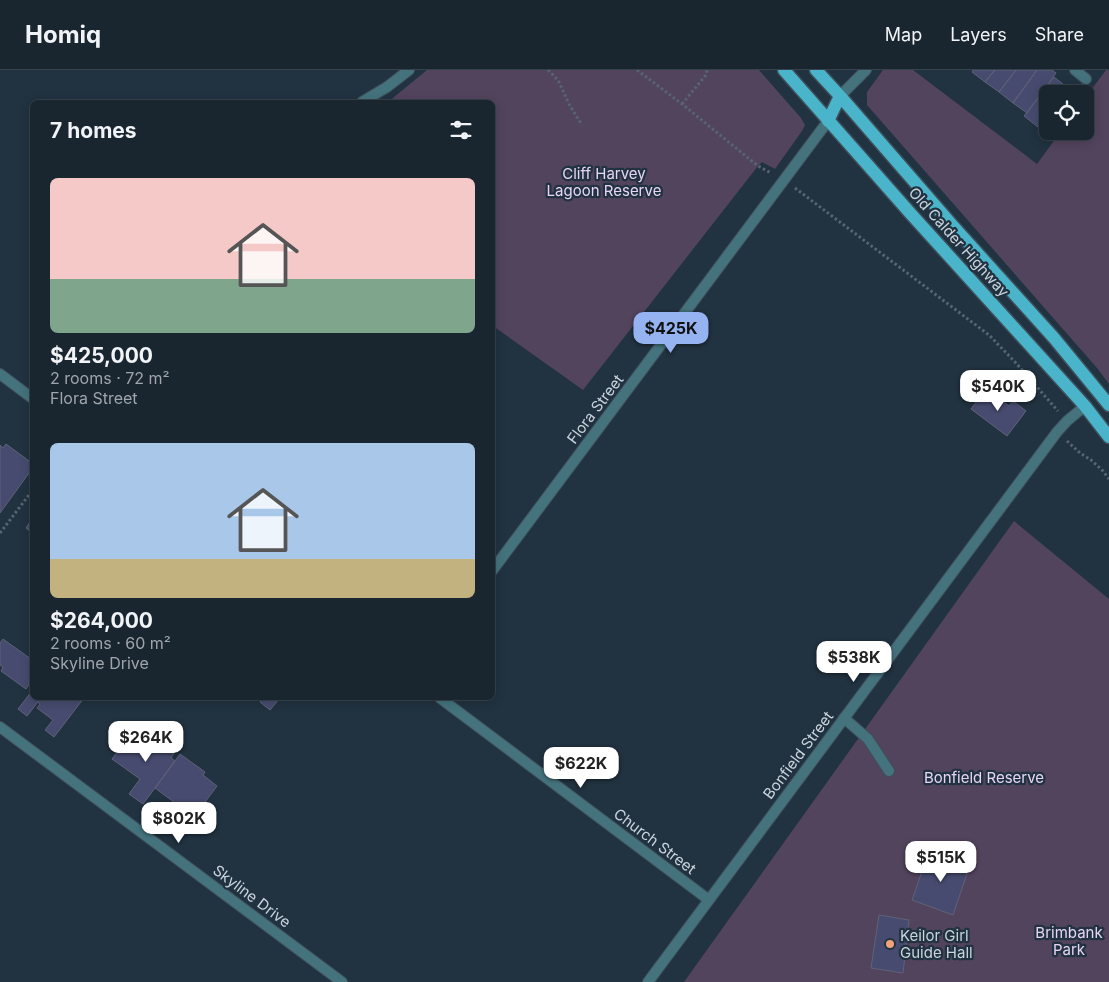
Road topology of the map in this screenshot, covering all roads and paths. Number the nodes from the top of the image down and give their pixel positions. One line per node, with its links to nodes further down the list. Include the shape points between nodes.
1 (409, 70): 11 (street)
2 (548, 70): 14 (path, via 558,80)
3 (637, 70): 12 (path)
4 (708, 70): 12 (path)
5 (784, 70): 13 (main road, Old Calder Highway)
6 (816, 70): 10 (main road, Old Calder Highway)
7 (866, 70): 10 (street)
8 (1075, 70): 9 (street)
9 (1086, 79)
10 (840, 96): 13 (main road); 17 (main road, Old Calder Highway)
11 (365, 100)
12 (682, 104): 15 (path, via 758,166)
13 (828, 121): 15 (street, Flora Street); 20 (main road, Old Calder Highway)
14 (582, 125)
15 (784, 181): 21 (path, via 989,335); 27 (street, Flora Street)
16 (0, 374): 18 (street)
17 (1099, 393): 19 (main road, Old Calder Highway); 20 (main road)
18 (30, 396)
19 (1109, 405)
20 (1085, 406): 21 (street, Bonfield Street); 23 (main road, Old Calder Highway)
21 (1067, 421): 22 (street, Bonfield Street)
22 (1057, 432): 24 (path); 29 (street, Bonfield Street)
23 (1109, 437)
24 (1109, 479)
25 (30, 494): 26 (path)
26 (0, 533)
27 (495, 567)
28 (443, 700): 32 (street, Church Street)
29 (844, 718): 31 (street, via 868,739); 32 (street, Bonfield Street)
30 (0, 727): 33 (street, Skyline Drive)
31 (889, 771)
32 (708, 900): 34 (street, Bonfield Street)
33 (342, 982)
34 (648, 982)

